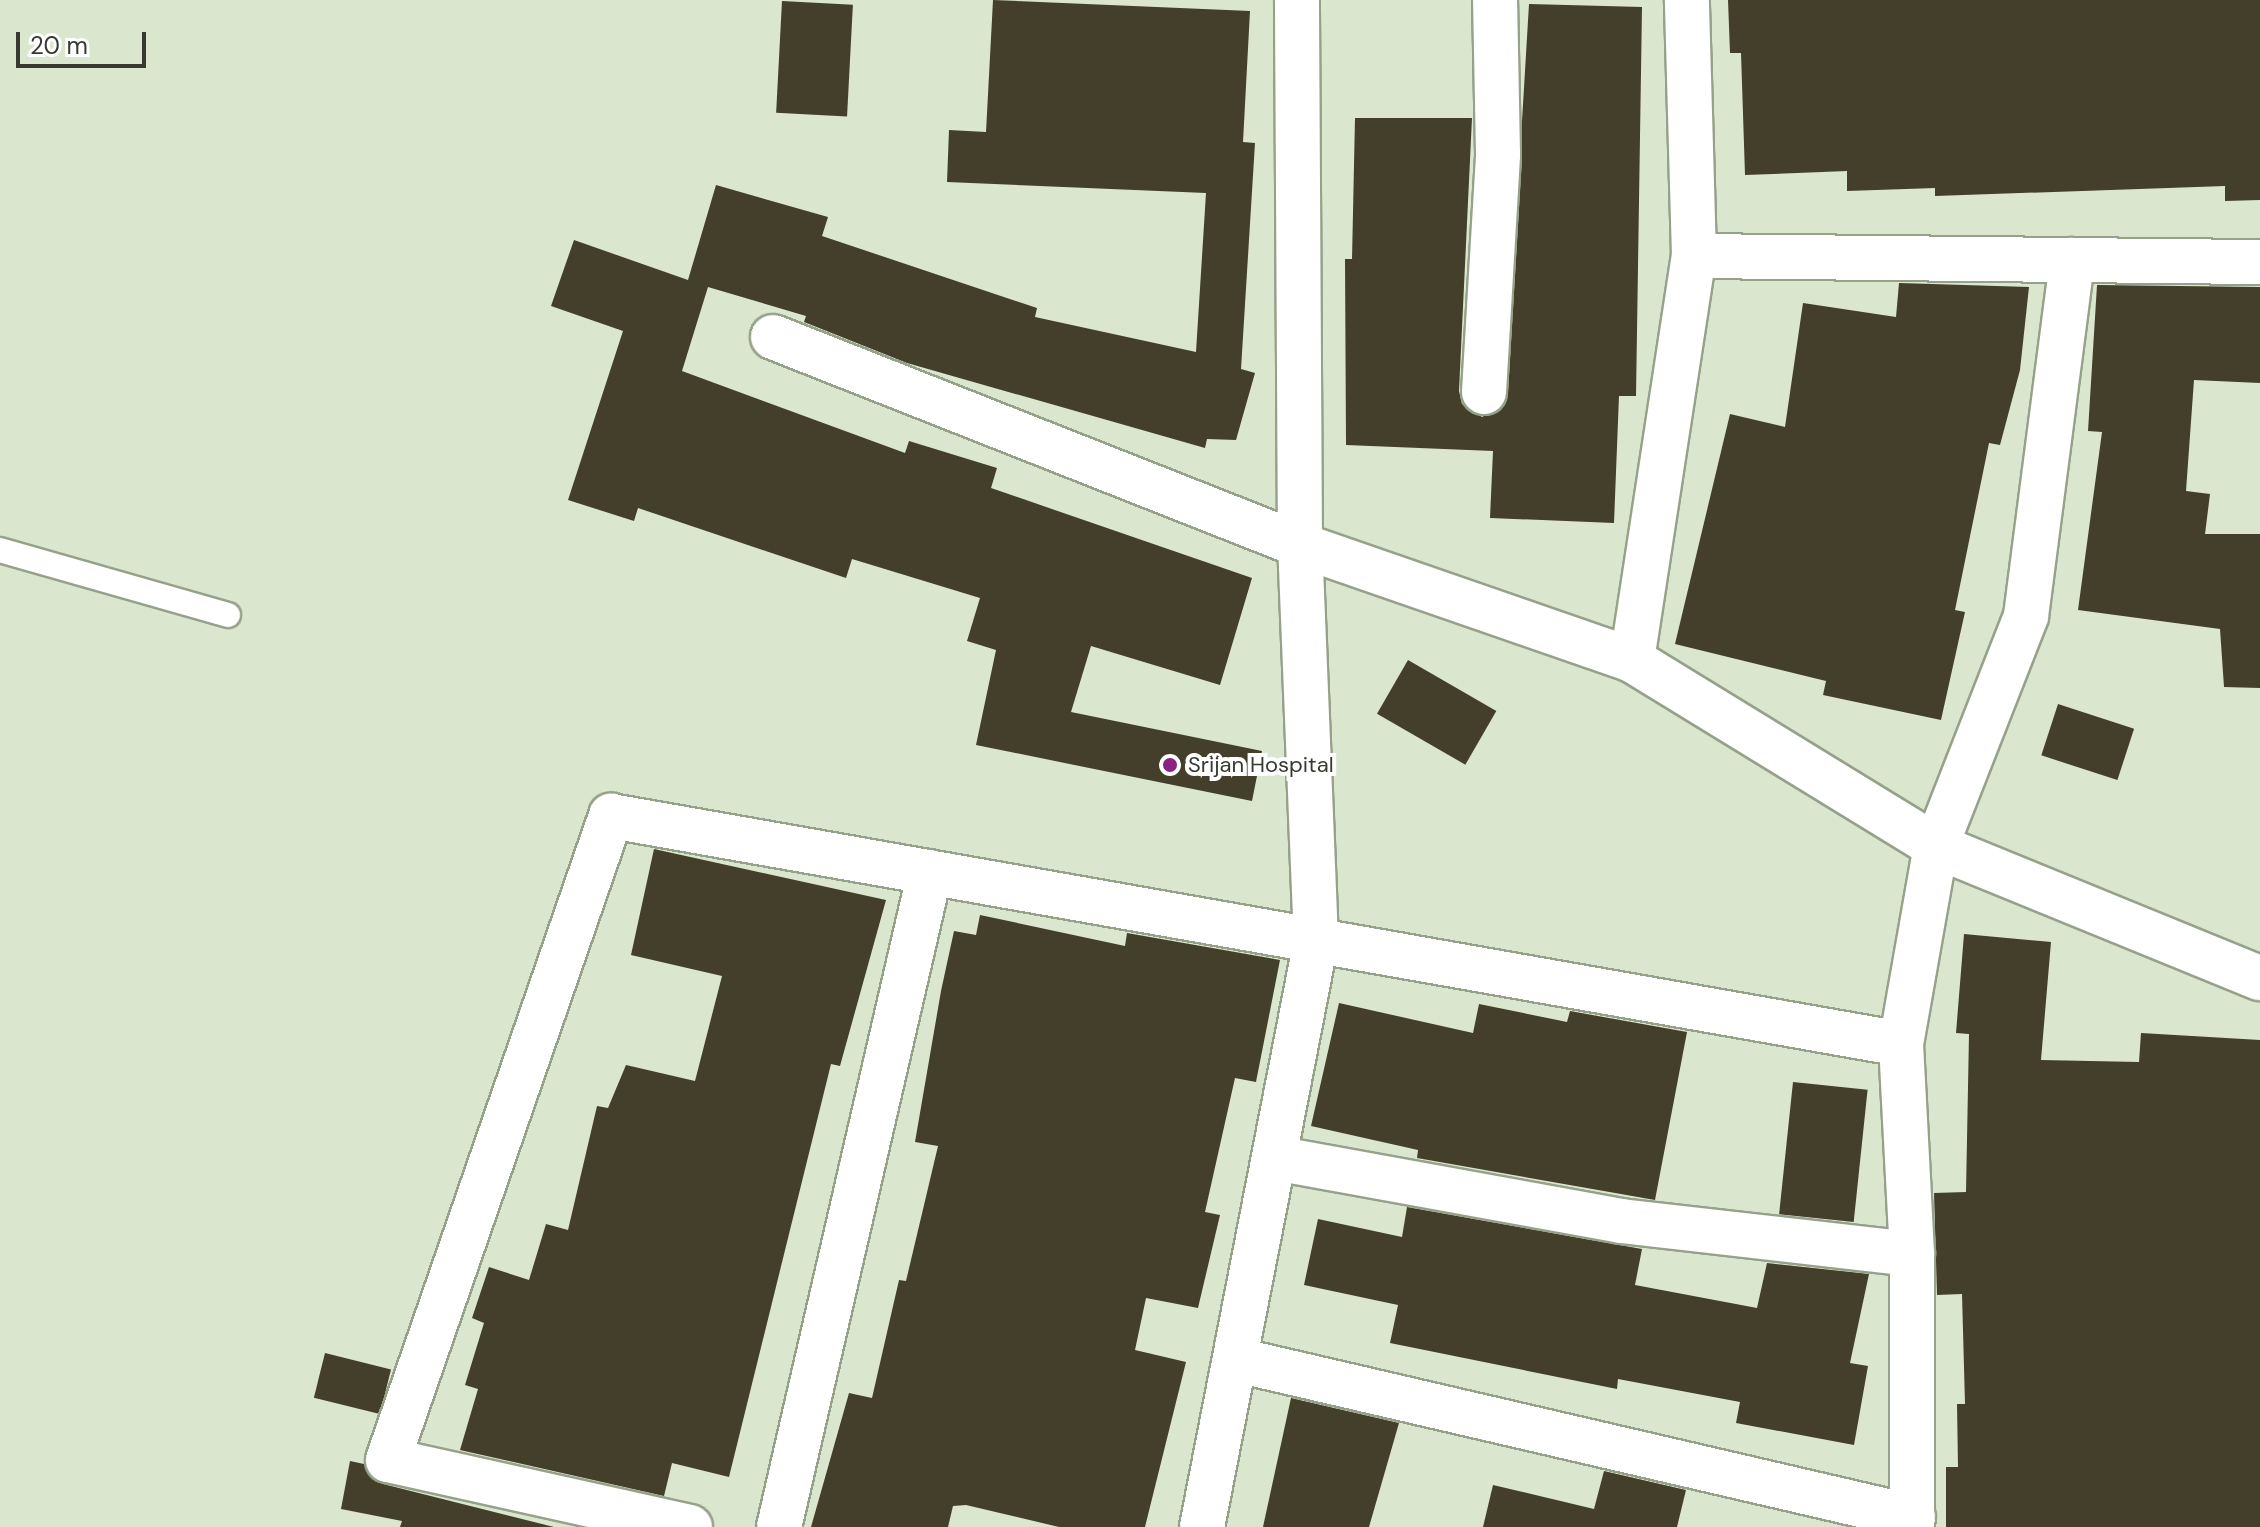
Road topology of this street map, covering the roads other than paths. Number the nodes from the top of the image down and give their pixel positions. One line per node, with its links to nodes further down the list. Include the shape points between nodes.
1 (1297, 0): 9 (street)
2 (1495, 0): 8 (street, via 1498,154)
3 (1687, 0): 4 (street)
4 (1694, 256): 5 (street); 12 (street)
5 (2072, 260): 6 (street); 13 (street, via 2026,616)
6 (2260, 262)
7 (773, 337): 9 (street)
8 (1484, 392)
9 (1300, 545): 12 (street); 15 (street)
10 (0, 550): 11 (lane)
11 (228, 615)
12 (1632, 660): 13 (street)
13 (1936, 846): 16 (street); 17 (street)
14 (930, 872): 15 (street); 22 (street, via 611,816 388,1460); 23 (street)
15 (1316, 941): 17 (street); 18 (street)
16 (2260, 978)
17 (1901, 1044): 19 (street)
18 (1275, 1158): 19 (street, via 1621,1221); 20 (street)
19 (1912, 1254): 21 (street)
20 (1237, 1360): 21 (street); 24 (street)
21 (1912, 1522)
22 (690, 1527)
23 (779, 1527)
24 (1202, 1527)

